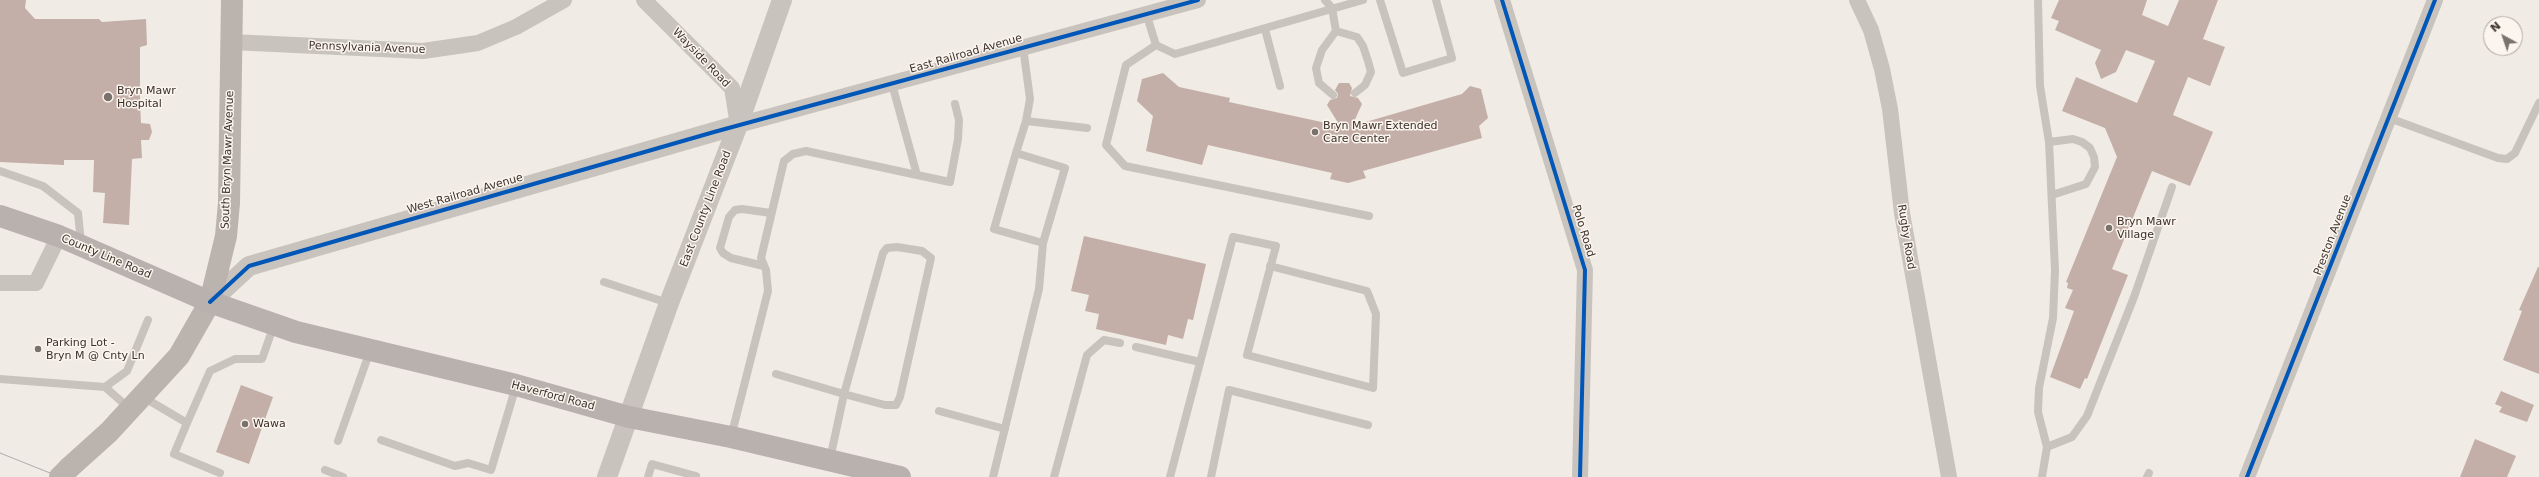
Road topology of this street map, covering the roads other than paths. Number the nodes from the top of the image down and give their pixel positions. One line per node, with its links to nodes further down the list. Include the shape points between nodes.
1 (232, 0): 18 (main road, South Bryn Mawr Avenue)
2 (564, 0): 18 (street, Pennsylvania Avenue, via 516,28 478,43 423,52)
3 (644, 0): 29 (street, Wayside Road, via 732,88)
4 (782, 0): 29 (street, East County Line Road)
5 (1198, 0): 15 (street, East Railroad Avenue)
6 (1325, 0): 14 (lane)
7 (1363, 0): 14 (lane)
8 (1380, 0): 9 (lane, via 1403,73 1452,58)
9 (1436, 0)
10 (1502, 0): 84 (street, Polo Road, via 1585,270)
11 (1857, 0): 85 (street, Rugby Road, via 1871,30 1887,96 1902,213)
12 (2038, 0): 31 (lane, via 2040,86)
13 (2435, 0): 27 (street, Preston Avenue)
14 (1333, 4): 16 (lane); 17 (lane)
15 (1146, 14): 19 (lane); 20 (street, East Railroad Avenue)
16 (1265, 29): 19 (lane, via 1175,54); 22 (lane)
17 (1336, 31): 23 (lane, via 1357,37 1366,54 1371,72 1365,85); 24 (lane, via 1322,50 1316,68 1319,83)
18 (231, 42): 47 (main road, South Bryn Mawr Avenue, via 229,203 226,236)
19 (1156, 45): 39 (lane, via 1126,65 1107,137 1106,145 1125,166)
20 (1023, 47): 21 (street, East Railroad Avenue); 28 (lane, via 1030,99)
21 (892, 84): 29 (street, East Railroad Avenue); 34 (lane)
22 (1280, 86)
23 (1355, 92)
24 (1333, 95)
25 (2539, 103): 27 (lane, via 2515,153 2507,159 2498,158)
26 (955, 104): 34 (lane, via 959,120 958,139 950,182)
27 (2389, 118): 87 (street, Preston Avenue)
28 (1026, 121): 30 (lane); 32 (lane)
29 (738, 125): 47 (street, West Railroad Avenue, via 249,266); 48 (street, East County Line Road)
30 (1087, 128)
31 (2049, 142): 36 (lane); 36 (lane, via 2073,139 2082,142 2090,148 2095,167 2086,184)
32 (1016, 153): 41 (lane, via 1065,168); 41 (lane, via 994,229)
33 (0, 171): 42 (lane, via 43,186 78,213)
34 (917, 175): 37 (lane, via 806,151 793,154 784,161)
35 (2172, 187): 69 (lane, via 2134,297 2087,416 2072,437)
36 (2052, 195): 69 (lane, via 2053,318 2039,388 2038,412)
37 (771, 213): 43 (lane, via 761,258); 43 (lane, via 735,210 729,217 720,248 722,253 731,258)
38 (0, 216): 40 (main road, County Line Road)
39 (1369, 216)
40 (59, 236): 42 (main road, County Line Road); 46 (street, via 36,283)
41 (1043, 243): 65 (lane, via 1039,289)
42 (82, 246): 47 (main road, County Line Road)
43 (764, 266): 66 (lane, via 768,291)
44 (1270, 266): 44 (lane, via 1247,355 1373,388 1376,314 1367,290); 54 (lane, via 1276,246 1233,237)
45 (604, 282): 48 (lane)
46 (0, 283)
47 (210, 302): 50 (main road, Haverford Road); 60 (main road, South Bryn Mawr Avenue, via 179,356)
48 (669, 303): 62 (street, East County Line Road)
49 (148, 320): 58 (lane, via 127,371)
50 (274, 325): 53 (main road, Haverford Road); 63 (lane, via 262,359 235,359 210,371)
51 (1120, 343): 81 (lane, via 1104,340 1087,355)
52 (1136, 347): 54 (lane)
53 (371, 351): 57 (main road, Haverford Road); 68 (lane)
54 (1200, 362): 82 (lane)
55 (776, 374): 59 (lane)
56 (0, 379): 58 (lane)
57 (516, 385): 62 (main road, Haverford Road); 67 (lane, via 491,470 468,463 455,466)
58 (105, 387): 60 (lane)
59 (844, 394): 59 (lane, via 885,405 896,405 931,258 922,251 887,248 882,253); 70 (lane)
60 (136, 403): 63 (lane); 72 (main road, South Bryn Mawr Avenue)
61 (939, 411): 65 (lane)
62 (629, 417): 66 (main road, Haverford Road); 76 (street, East County Line Road)
63 (187, 424): 74 (lane, via 174,454)
64 (1368, 425): 83 (lane, via 1230,390)
65 (1004, 429): 80 (lane)
66 (731, 437): 70 (main road, Haverford Road)
67 (380, 440)
68 (338, 441)
69 (2047, 447): 86 (lane)
70 (830, 459): 73 (main road, Haverford Road)
71 (325, 470): 75 (lane)
72 (65, 472)
73 (857, 472): 79 (main road, Haverford Road)
74 (220, 474)
75 (343, 477)
76 (607, 477)
77 (648, 477): 78 (lane, via 652,464)
78 (697, 477)
79 (900, 477)
80 (993, 477)
81 (1054, 477)
82 (1170, 477)
83 (1210, 477)
84 (1580, 477)
85 (1948, 477)
86 (2042, 477)
87 (2247, 477)

